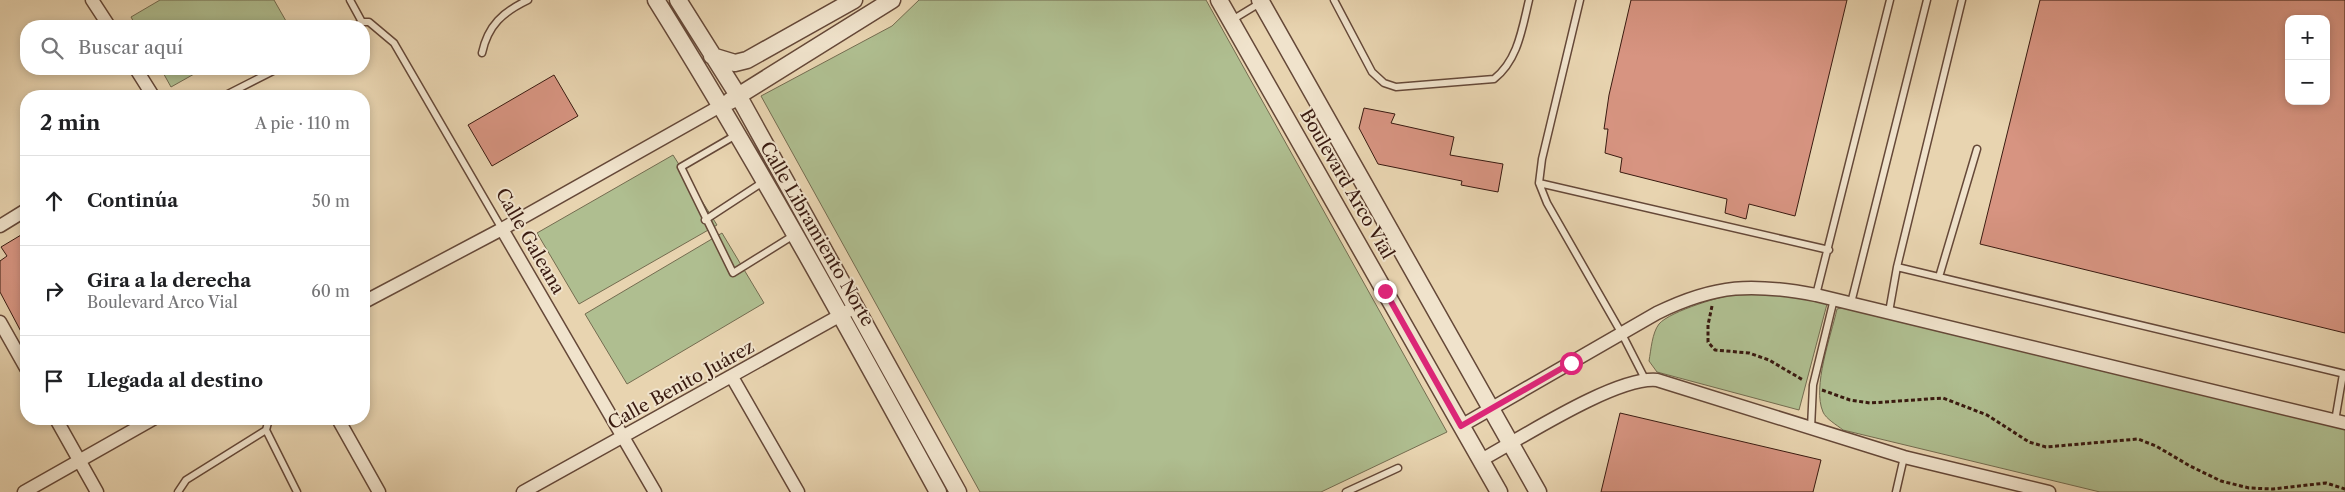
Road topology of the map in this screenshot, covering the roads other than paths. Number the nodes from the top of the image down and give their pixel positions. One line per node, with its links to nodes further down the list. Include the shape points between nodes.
1 (92, 0): 17 (street)
2 (350, 0): 18 (lane)
3 (528, 0): 21 (lane, via 507,10 486,35)
4 (656, 0): 28 (street, Calle Libramiento Norte)
5 (678, 0): 22 (street, Calle Libramiento Norte)
6 (854, 0): 22 (street, via 747,60 734,63)
7 (892, 0): 27 (street)
8 (907, 0): 27 (street, via 889,14)
9 (1219, 0): 19 (street, Boulevard Arco Vial)
10 (1334, 0): 11 (lane, via 1372,72 1384,83 1396,87 1494,79 1506,70 1516,51)
11 (1529, 0)
12 (1580, 0): 32 (lane)
13 (1890, 0): 38 (lane)
14 (1926, 0): 44 (lane)
15 (1962, 0): 39 (lane)
16 (1262, 1): 19 (lane); 53 (street, Boulevard Arco Vial)
17 (105, 20)
18 (361, 20)
19 (1231, 20): 59 (street, Boulevard Arco Vial)
20 (370, 23): 36 (lane, Calle Galeana, via 394,43)
21 (482, 53)
22 (712, 56): 27 (street, Calle Libramiento Norte)
23 (140, 75): 25 (street)
24 (265, 75): 26 (lane)
25 (149, 90)
26 (236, 90)
27 (739, 97): 28 (street); 45 (street, Calle Libramiento Norte)
28 (722, 105): 29 (street, Calle Libramiento Norte); 36 (street)
29 (737, 135): 31 (street, Calle Libramiento Norte); 34 (lane, via 681,167)
30 (1977, 149): 40 (lane)
31 (764, 182): 34 (lane); 37 (street, Calle Libramiento Norte)
32 (1539, 183): 38 (lane); 48 (lane, via 1547,203)
33 (20, 214): 35 (street)
34 (705, 220): 37 (lane, via 733,273)
35 (0, 226)
36 (502, 229): 42 (street); 62 (street, Calle Galeana)
37 (795, 234): 45 (street, Calle Libramiento Norte)
38 (1829, 250): 41 (lane)
39 (1897, 267): 40 (lane); 46 (lane)
40 (1939, 277): 50 (lane)
41 (1816, 294): 43 (street); 48 (street, via 1776,288 1740,287 1715,291 1685,299)
42 (370, 299)
43 (1834, 299): 44 (street); 60 (lane, via 1813,385)
44 (1850, 303): 46 (street)
45 (848, 311): 51 (street, Calle Benito Juárez); 76 (street, Calle Libramiento Norte); 77 (street, Calle Libramiento Norte)
46 (1888, 312): 54 (street)
47 (0, 322): 49 (street)
48 (1622, 334): 52 (lane); 53 (street)
49 (20, 357)
50 (2344, 374): 54 (lane)
51 (732, 377): 62 (street, Calle Benito Juárez); 75 (street)
52 (1645, 379): 60 (street); 63 (street, via 1592,399)
53 (1490, 408): 59 (street); 63 (street, Boulevard Arco Vial)
54 (2340, 422)
55 (59, 425): 66 (street)
56 (143, 425): 66 (street)
57 (267, 425): 61 (lane)
58 (341, 425): 72 (street)
59 (1461, 426): 65 (street, Boulevard Arco Vial)
60 (1811, 428): 64 (street)
61 (266, 430): 70 (lane, via 186,480); 71 (lane)
62 (625, 437): 73 (street, Calle Benito Juárez); 74 (street, Calle Galeana)
63 (1511, 443): 65 (street); 80 (street, Boulevard Arco Vial)
64 (1904, 456): 81 (lane); 82 (street)
65 (1481, 460): 79 (street, Boulevard Arco Vial)
66 (80, 461): 68 (street); 69 (street)
67 (1398, 468): 78 (lane)
68 (24, 492)
69 (97, 492)
70 (178, 492)
71 (296, 492)
72 (379, 492)
73 (523, 492)
74 (655, 492)
75 (798, 492)
76 (938, 492)
77 (958, 492)
78 (1346, 492)
79 (1499, 492)
80 (1538, 492)
81 (1896, 492)
82 (2049, 492)

